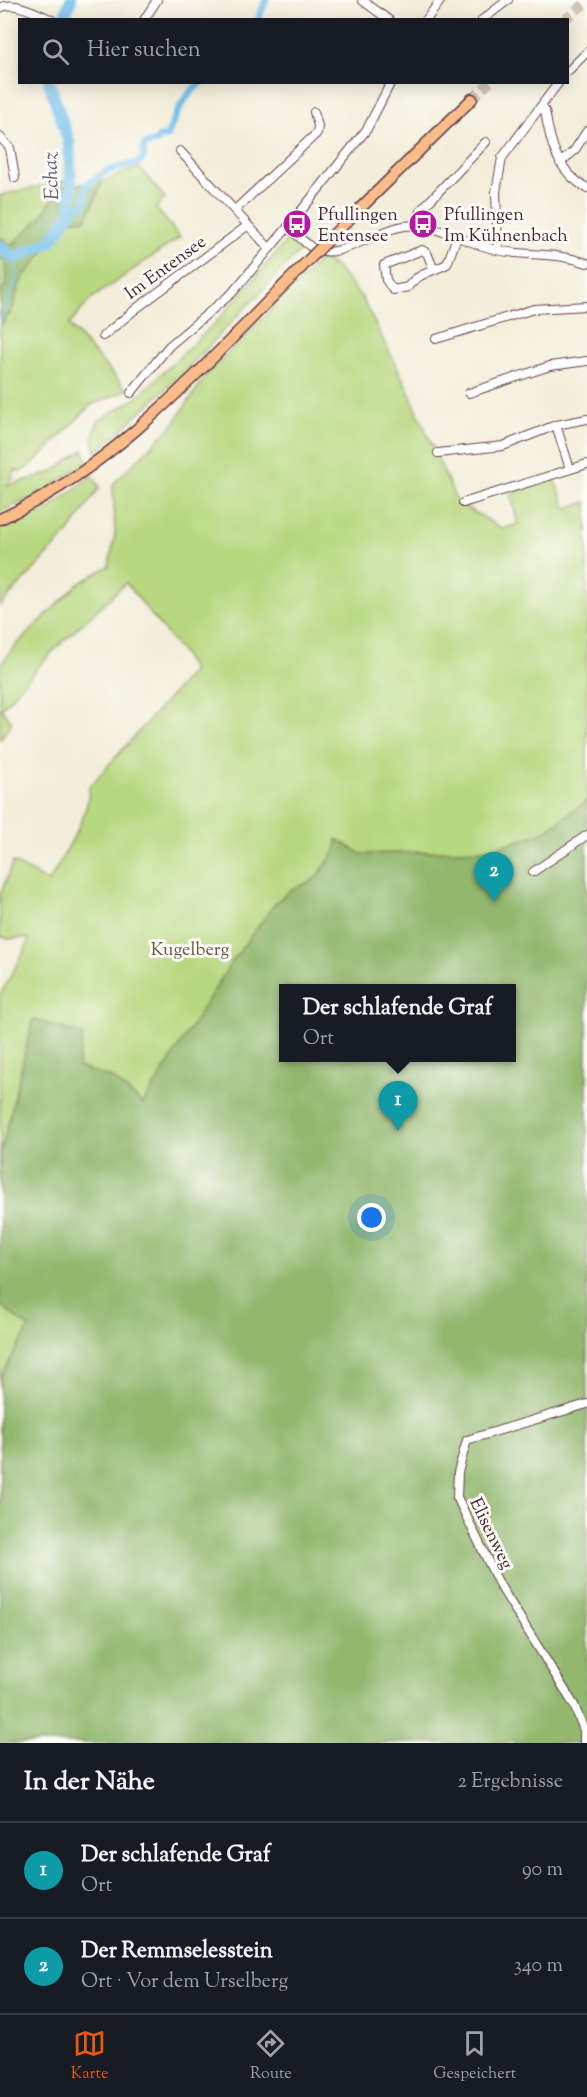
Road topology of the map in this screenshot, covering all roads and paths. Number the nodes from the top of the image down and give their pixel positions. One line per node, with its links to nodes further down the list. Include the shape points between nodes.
1 (157, 0): 7 (street)
2 (362, 0): 8 (street)
3 (441, 0): 9 (street)
4 (508, 0): 10 (street)
5 (0, 8): 6 (street, via 4,4 16,5)
6 (47, 18)
7 (145, 18)
8 (386, 18)
9 (428, 18)
10 (485, 18)
11 (587, 52): 12 (street)
12 (569, 69)
13 (390, 84): 28 (street, via 367,129)
14 (558, 84): 16 (street)
15 (471, 99): 46 (main road, bridge, via 174,393 109,451 52,491)
16 (542, 108): 22 (street); 31 (street, via 502,158 496,192)
17 (314, 112): 25 (street, via 317,133)
18 (587, 131): 22 (street)
19 (0, 137): 23 (street, via 10,148)
20 (486, 142): 27 (street, via 422,210)
21 (180, 151): 25 (street)
22 (560, 163): 24 (street, via 575,182)
23 (15, 178)
24 (587, 188)
25 (235, 210): 26 (street)
26 (247, 226): 30 (street); 35 (street, Im Entensee)
27 (419, 226): 28 (street, via 386,229 333,252 312,248); 29 (street)
28 (288, 227): 30 (street)
29 (457, 237): 31 (street); 33 (street, via 447,264)
30 (269, 248): 38 (street, via 232,292 169,346)
31 (498, 250): 32 (street, via 565,255)
32 (587, 263)
33 (434, 270): 33 (street, via 413,279 408,287 393,290 386,280 384,265 422,250)
34 (587, 306): 36 (street, via 534,309)
35 (103, 336)
36 (436, 339)
37 (587, 361): 39 (street, via 550,366)
38 (131, 393)
39 (469, 393)
40 (587, 419): 41 (street)
41 (556, 425): 42 (street, via 503,446); 44 (street)
42 (438, 453)
43 (587, 464): 44 (street)
44 (570, 469): 45 (street)
45 (463, 503)
46 (0, 519)
47 (587, 835): 48 (street)
48 (533, 872)
49 (587, 1404): 50 (street, Elisenweg, via 467,1440 458,1472 457,1497 499,1584 574,1705 584,1730)
50 (584, 1743)

